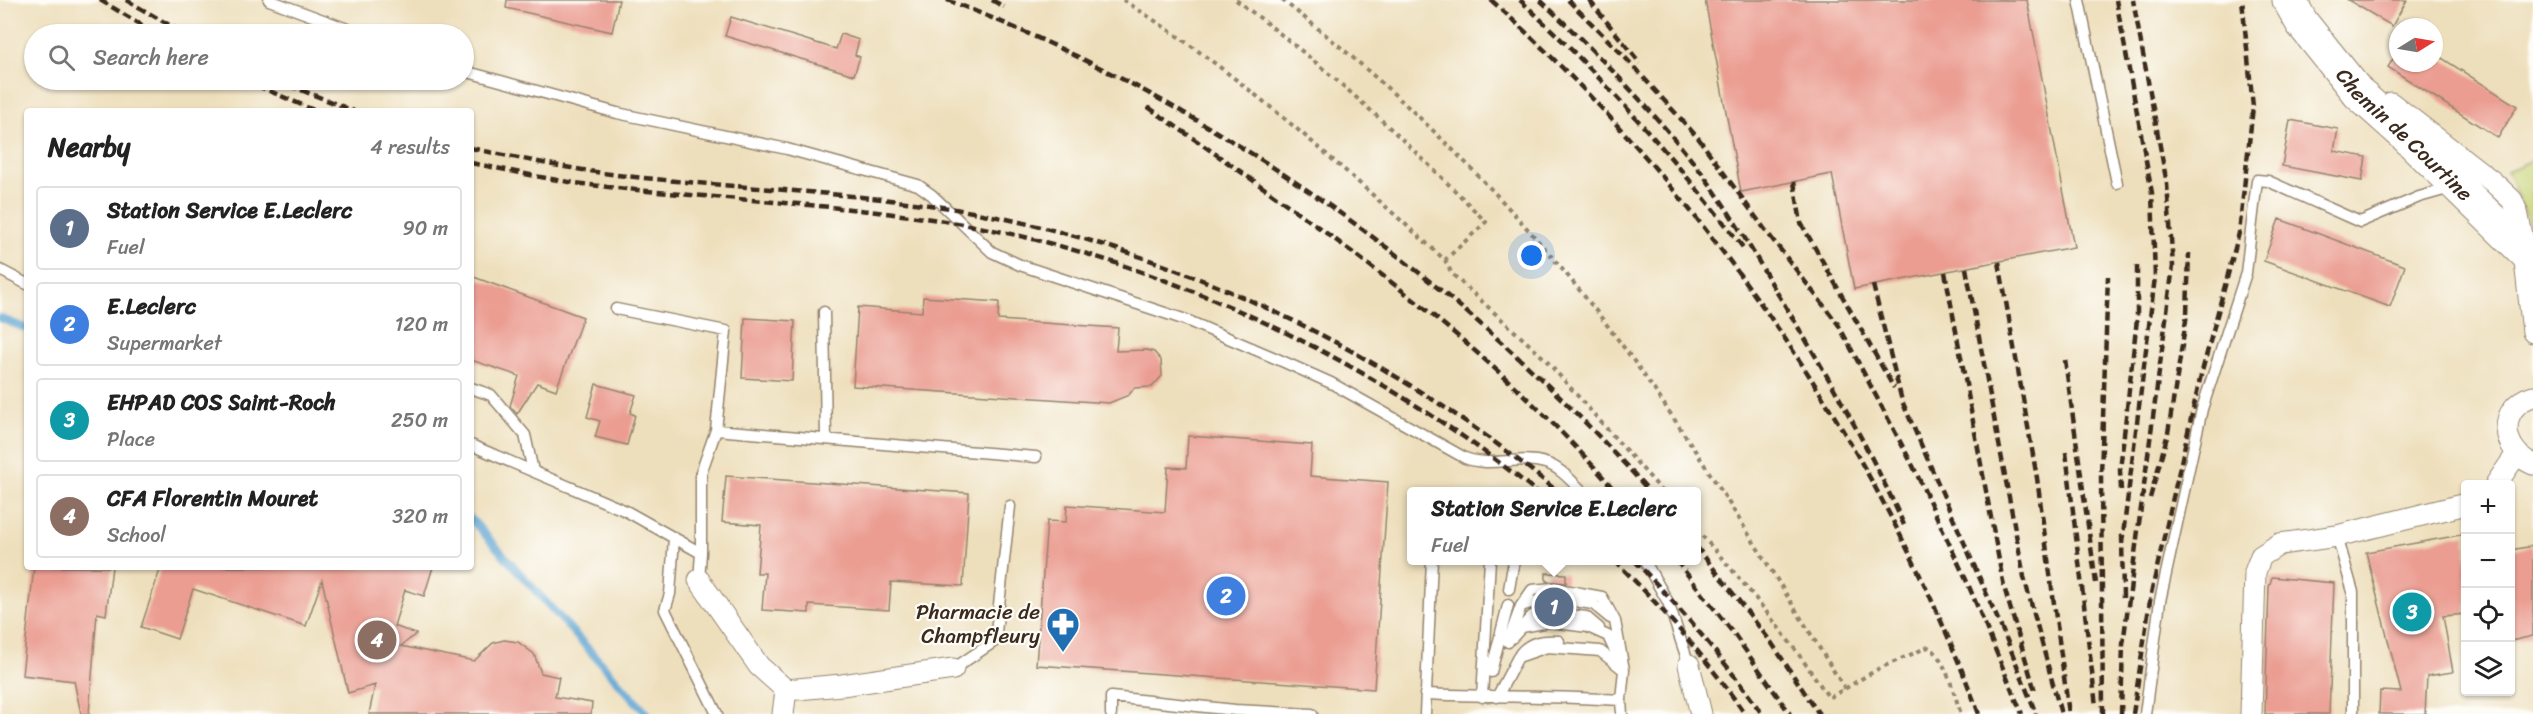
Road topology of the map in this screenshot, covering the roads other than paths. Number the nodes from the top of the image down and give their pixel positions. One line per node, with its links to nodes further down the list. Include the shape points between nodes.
1 (269, 0): 4 (lane)
2 (2079, 0): 7 (lane)
3 (2295, 8): 6 (main road, Chemin de Courtine)
4 (334, 24)
5 (474, 74): 24 (lane, via 617,113 787,149 918,185 976,239 1020,265 1186,320 1266,354 1331,383 1473,461 1546,463)
6 (2359, 94): 8 (main road, Chemin de Courtine); 9 (street, via 2383,97 2512,200)
7 (2117, 183)
8 (2457, 187): 9 (main road, Chemin de Courtine); 53 (lane, via 2419,197 2360,222 2268,181 2257,180 2246,273 2202,409 2160,601)
9 (2528, 257): 14 (street)
10 (0, 270): 11 (lane)
11 (24, 282)
12 (616, 309): 17 (lane, via 726,331)
13 (824, 312): 18 (lane)
14 (2533, 332)
15 (474, 389): 22 (lane, via 491,395 525,435)
16 (2533, 396): 21 (street, via 2518,404 2507,423 2510,445)
17 (716, 430): 18 (lane); 29 (lane, via 701,473)
18 (826, 439): 20 (lane)
19 (474, 446): 22 (lane)
20 (1036, 457)
21 (2525, 460): 23 (street)
22 (533, 471): 28 (lane, via 626,511)
23 (2501, 480)
24 (1578, 487)
25 (2461, 505): 27 (street)
26 (1010, 506): 38 (lane, via 995,641)
27 (2337, 536): 54 (street, via 2280,544 2261,555 2255,572); 55 (lane, via 2353,592)
28 (674, 538): 29 (lane); 46 (lane, via 665,610)
29 (701, 552): 34 (lane)
30 (1432, 565): 42 (lane)
31 (1490, 565): 43 (lane)
32 (1513, 565): 35 (lane)
33 (1646, 565): 37 (lane, via 1668,602)
34 (699, 580): 41 (street, via 759,666)
35 (1509, 589)
36 (1508, 605): 40 (lane)
37 (1689, 665): 52 (street)
38 (953, 669): 41 (street)
39 (1624, 670): 39 (lane, via 1615,621 1593,604 1550,597 1521,606 1508,642 1522,627 1549,622 1588,627 1608,636); 44 (lane, via 1600,651 1575,642 1543,640 1525,648); 45 (lane)
40 (1491, 672)
41 (786, 690): 47 (street)
42 (1425, 694): 43 (lane); 50 (lane)
43 (1482, 697): 44 (lane)
44 (1497, 697): 45 (lane)
45 (1621, 700): 51 (lane)
46 (717, 714)
47 (783, 714)
48 (1111, 714): 49 (lane, via 1111,697)
49 (1312, 714)
50 (1425, 714)
51 (1622, 714)
52 (1701, 714)
53 (2145, 714)
54 (2251, 714)
55 (2354, 714)

